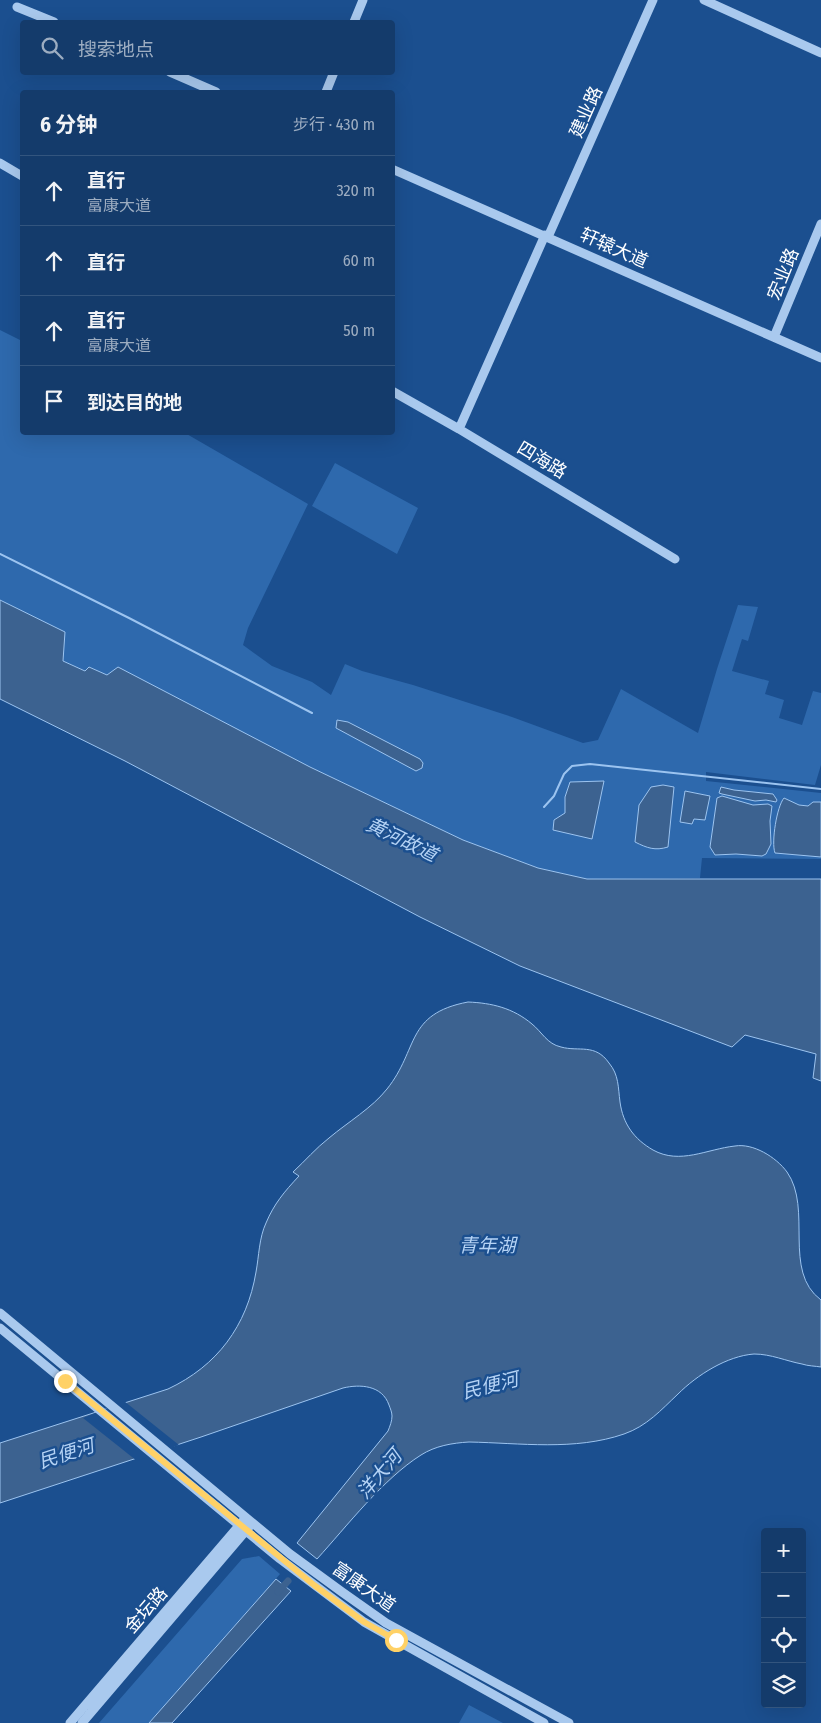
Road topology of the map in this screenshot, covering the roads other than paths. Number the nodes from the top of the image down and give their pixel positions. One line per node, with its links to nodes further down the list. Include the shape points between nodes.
1 (363, 0): 6 (street)
2 (653, 0): 16 (street, 建业路)
3 (704, 0): 7 (street)
4 (17, 7): 5 (street)
5 (49, 20)
6 (355, 20)
7 (821, 53)
8 (177, 75): 10 (street)
9 (333, 75): 11 (street)
10 (211, 90)
11 (327, 90)
12 (0, 163): 14 (street)
13 (395, 170): 16 (street, 轩辕大道)
14 (20, 175)
15 (821, 224): 17 (street, 宏业路)
16 (547, 236): 17 (street, 轩辕大道); 20 (street, 建业路)
17 (774, 337): 18 (street, 轩辕大道)
18 (821, 358)
19 (395, 393): 20 (street, 四海路)
20 (459, 429): 21 (street, 四海路)
21 (675, 559)
22 (0, 1313): 24 (street, 富康大道)
23 (0, 1328): 25 (street, 富康大道)
24 (213, 1489): 25 (street); 26 (street, 富康大道)
25 (206, 1497): 27 (street, 富康大道)
26 (250, 1520): 27 (street, 金坛路); 31 (street, 富康大道, via 290,1554 386,1623)
27 (243, 1528): 28 (street, 金坛路); 29 (street, 金坛路); 30 (street, 富康大道, via 364,1622)
28 (70, 1723)
29 (82, 1723)
30 (544, 1723)
31 (568, 1723)

